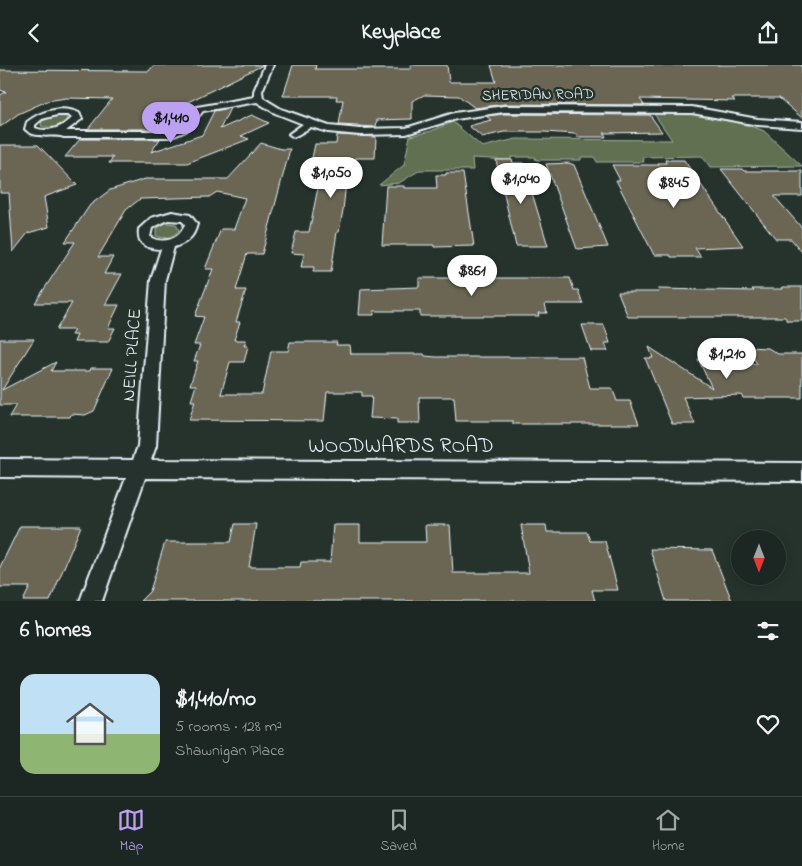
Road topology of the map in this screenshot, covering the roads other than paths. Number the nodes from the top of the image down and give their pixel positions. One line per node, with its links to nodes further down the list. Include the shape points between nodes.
1 (269, 65): 2 (street, via 258,91)
2 (259, 99): 7 (street, SHERIDAN ROAD); 11 (street, via 200,109 186,127 172,134 64,134)
3 (439, 107): 6 (street)
4 (767, 109): 9 (street)
5 (310, 110): 7 (street)
6 (448, 117): 8 (street, SHERIDAN ROAD, via 417,129 386,133 344,131); 9 (street, SHERIDAN ROAD, via 497,109 686,109)
7 (295, 118): 8 (street, SHERIDAN ROAD)
8 (310, 123): 12 (street)
9 (769, 123): 10 (street, SHERIDAN ROAD)
10 (802, 125)
11 (59, 130)
12 (294, 134)
13 (169, 244): 15 (street, NEILL PLACE, via 158,280 147,446)
14 (0, 468): 15 (street, WOODWARDS ROAD)
15 (139, 469): 16 (street, WOODWARDS ROAD); 17 (street, NEILL PLACE)
16 (802, 472)
17 (91, 601)

